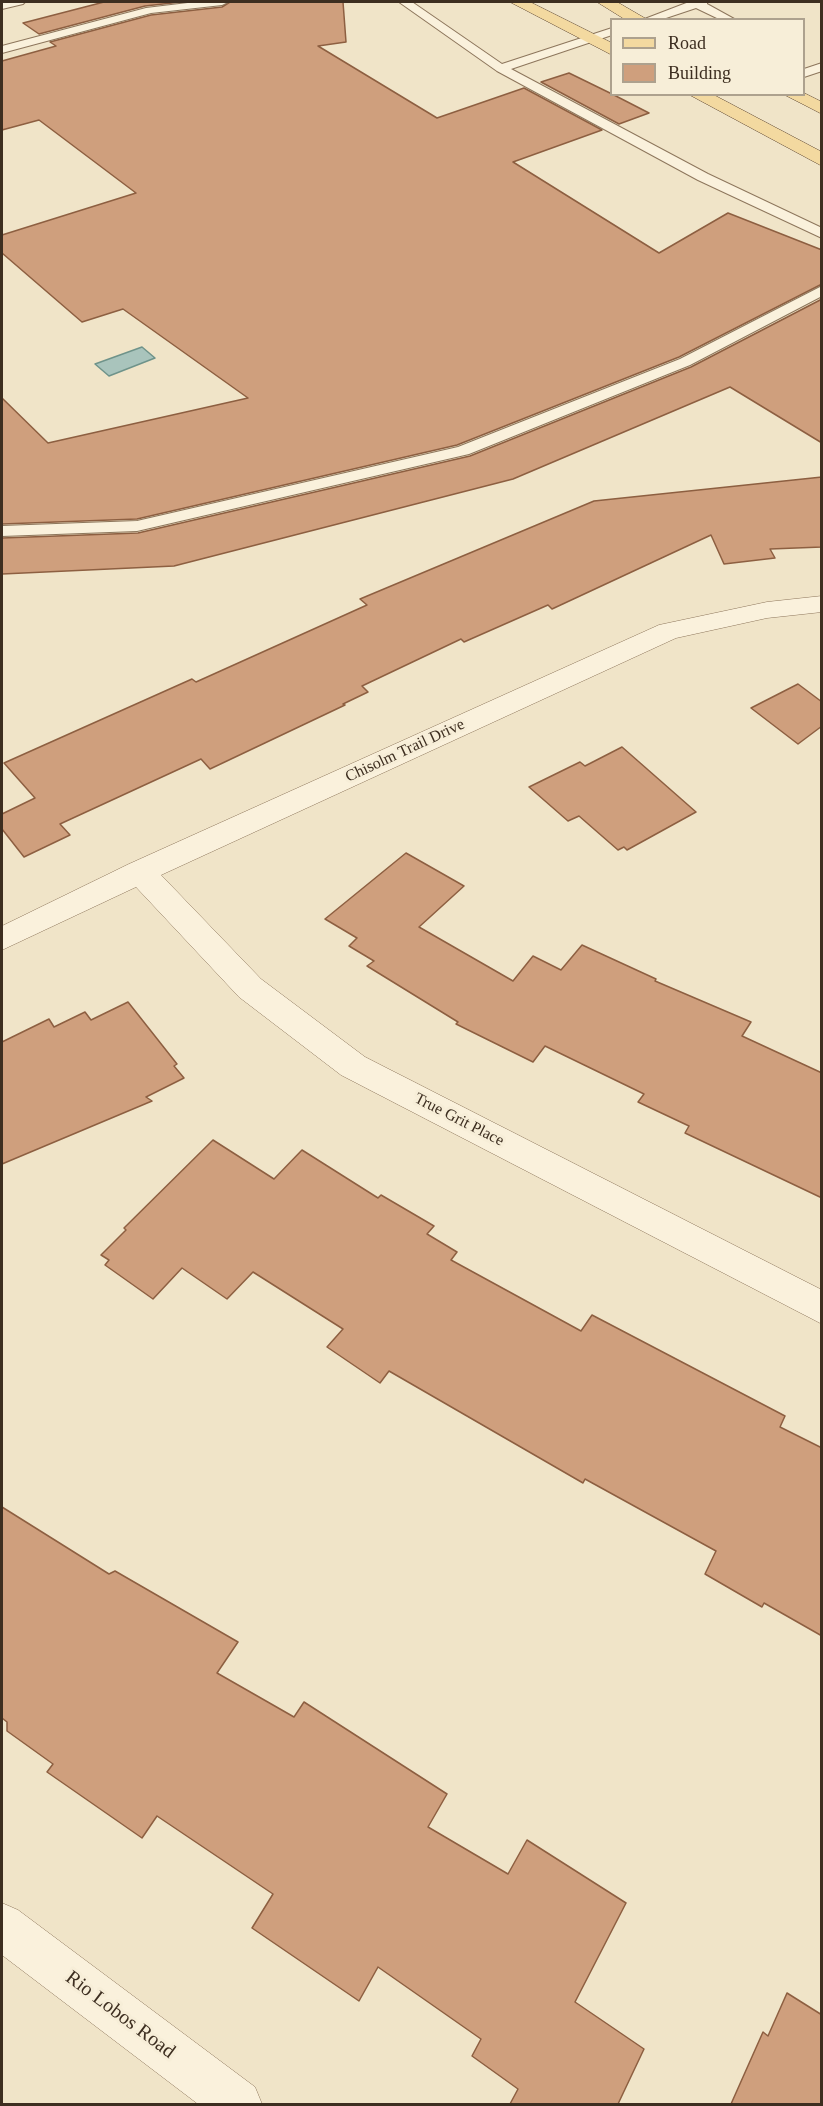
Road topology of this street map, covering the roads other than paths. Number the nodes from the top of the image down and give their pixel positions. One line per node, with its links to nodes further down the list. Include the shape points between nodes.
1 (19, 2): 7 (lane)
2 (222, 2): 14 (lane, via 150,10)
3 (405, 2): 16 (lane)
4 (518, 2): 12 (main road)
5 (605, 2): 8 (main road)
6 (698, 2): 9 (lane); 10 (lane)
7 (2, 6)
8 (636, 18)
9 (653, 18)
10 (728, 18)
11 (610, 32): 12 (lane)
12 (590, 39): 13 (main road); 16 (lane)
13 (610, 49)
14 (2, 50)
15 (822, 67): 17 (lane)
16 (501, 68): 22 (lane, via 703,177)
17 (805, 73)
18 (701, 96): 21 (main road)
19 (796, 96): 20 (main road)
20 (822, 109)
21 (822, 160)
22 (822, 234)
23 (822, 290): 24 (lane, via 685,362 463,451 136,526)
24 (2, 531)
25 (822, 604): 26 (street, Chisolm Trail Drive, via 767,609 668,631)
26 (140, 872): 27 (street, Chisolm Trail Drive); 28 (street, True Grit Place, via 250,988 353,1066)
27 (2, 939)
28 (822, 1308)
29 (2, 1926): 30 (street, Rio Lobos Road)
30 (238, 2104)

